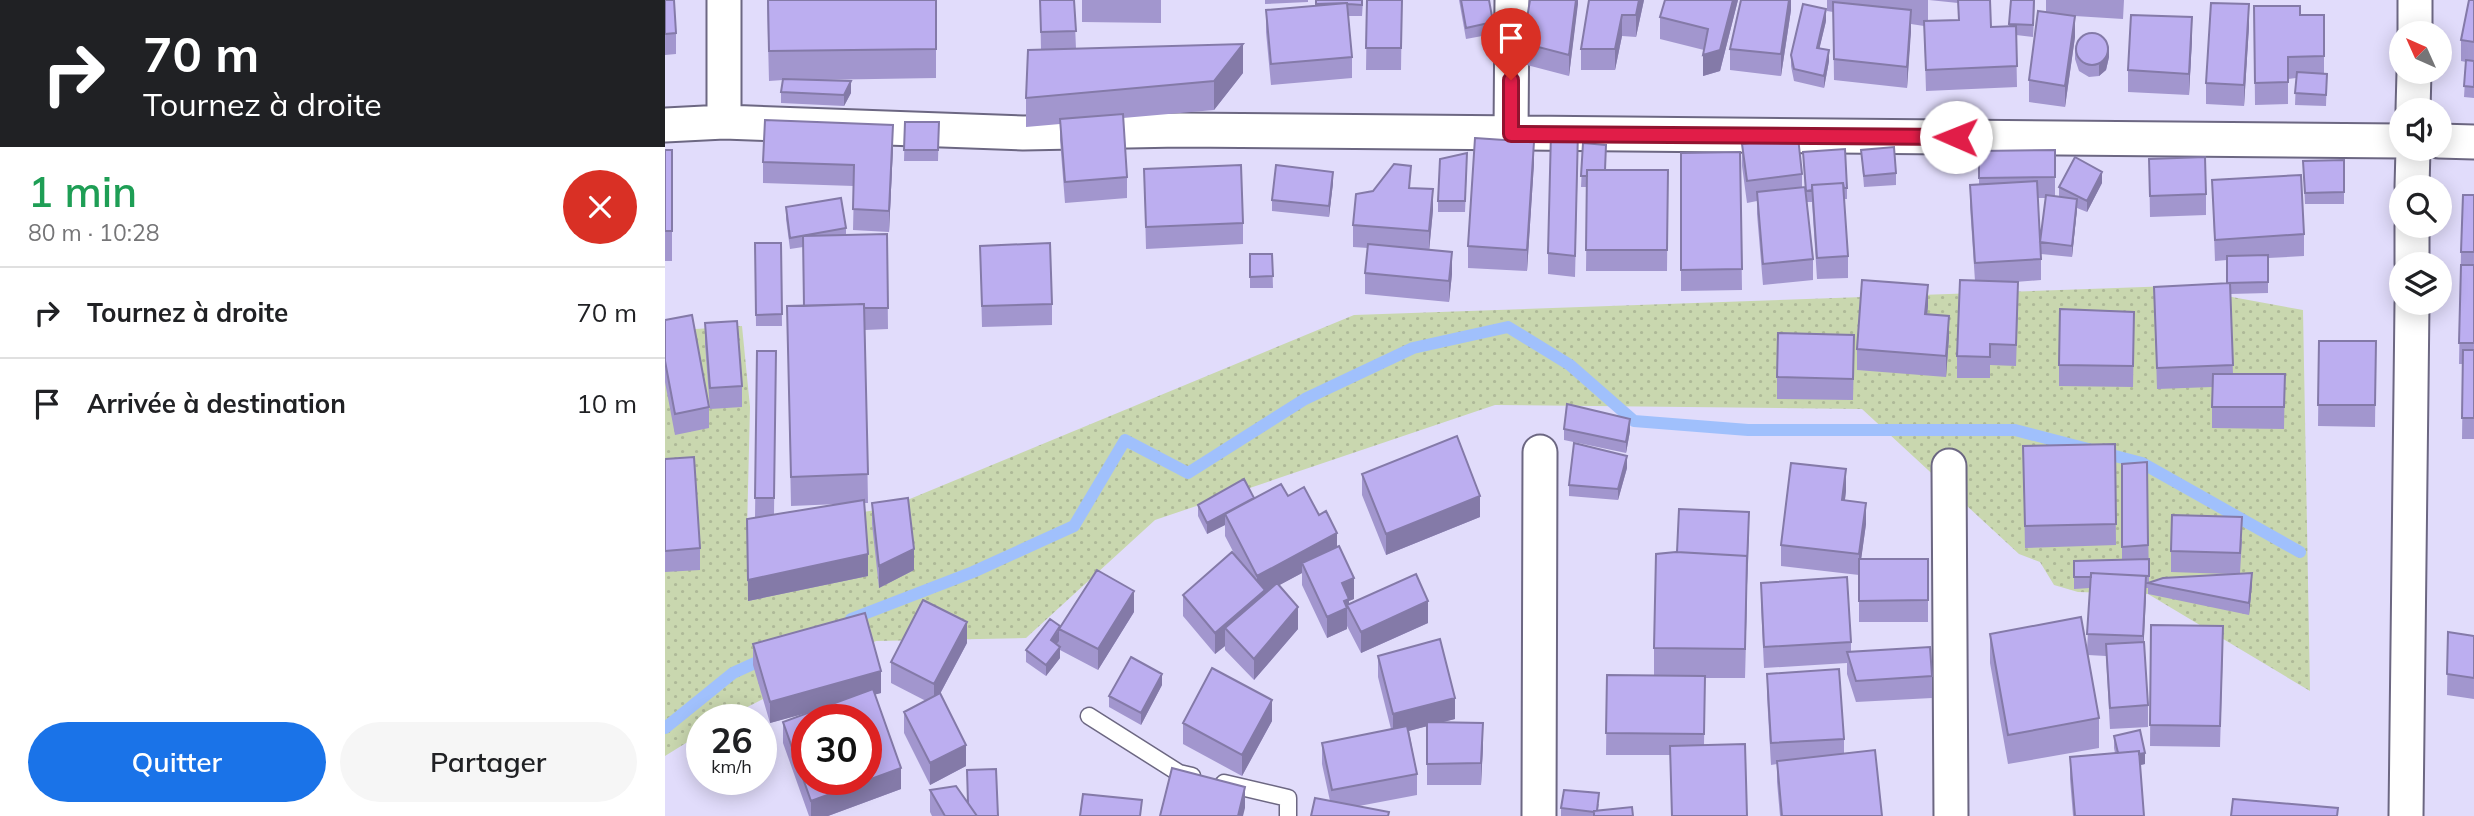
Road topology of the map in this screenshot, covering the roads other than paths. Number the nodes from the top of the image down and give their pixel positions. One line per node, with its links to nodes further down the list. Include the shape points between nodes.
1 (724, 0): 5 (street)
2 (1512, 0): 7 (street)
3 (2415, 0): 4 (street)
4 (2414, 21)
5 (725, 122): 6 (street); 7 (street, via 1023,133)
6 (665, 125)
7 (1511, 134): 8 (street)
8 (2389, 141)
9 (2452, 141): 10 (street)
10 (2474, 142)
11 (2411, 315): 18 (street)
12 (1539, 452): 16 (street)
13 (1949, 466): 17 (street)
14 (1089, 716): 15 (lane, via 1179,773 1288,798)
15 (1288, 816)
16 (1539, 816)
17 (1951, 816)
18 (2406, 816)

